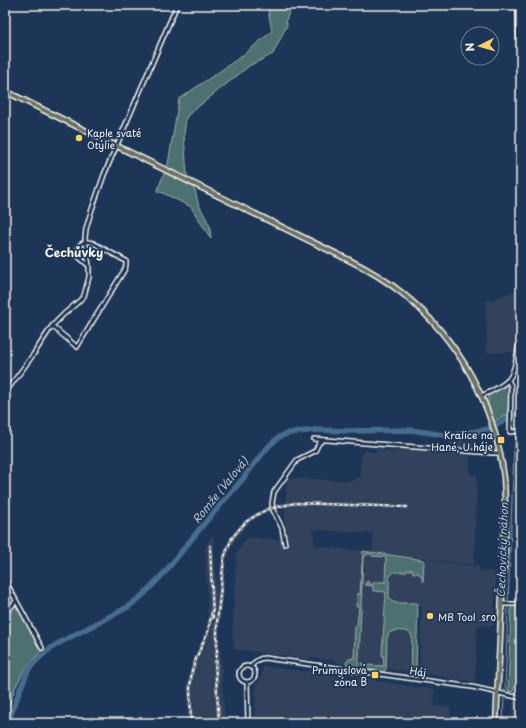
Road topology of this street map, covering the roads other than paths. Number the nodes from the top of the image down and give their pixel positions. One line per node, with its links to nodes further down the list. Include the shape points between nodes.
1 (177, 5): 5 (street)
2 (518, 5): 4 (street)
3 (5, 91): 5 (main road)
4 (521, 139)
5 (117, 146): 6 (street, via 99,187 86,233); 12 (main road, via 351,260 384,280 410,300 440,330 464,362)
6 (86, 242): 7 (street); 7 (street, via 79,246 79,256); 8 (street, via 93,243 126,261 126,265 77,347)
7 (89, 266): 8 (street, via 89,280 84,296)
8 (52, 326): 11 (street)
9 (521, 327): 10 (street, via 514,369)
10 (508, 380): 12 (street); 13 (street, via 511,388 510,432)
11 (5, 393)
12 (481, 396): 16 (main road, via 492,422)
13 (521, 431)
14 (314, 439): 15 (street)
15 (325, 440): 16 (street); 17 (street, via 319,443 315,451 297,460 274,492 273,511 282,528)
16 (500, 453): 20 (main road, via 505,521 503,575)
17 (285, 544)
18 (5, 580): 19 (street)
19 (16, 601): 22 (street); 23 (street)
20 (507, 604): 21 (street); 26 (main road)
21 (521, 604)
22 (5, 614)
23 (42, 648)
24 (251, 667): 25 (street, via 254,676); 25 (street, via 243,667 239,672 240,678); 26 (street, Háj, via 257,660 265,658 441,682)
25 (247, 682): 28 (street)
26 (500, 694): 27 (street, Háj); 29 (main road)
27 (521, 698)
28 (248, 723)
29 (496, 723)

